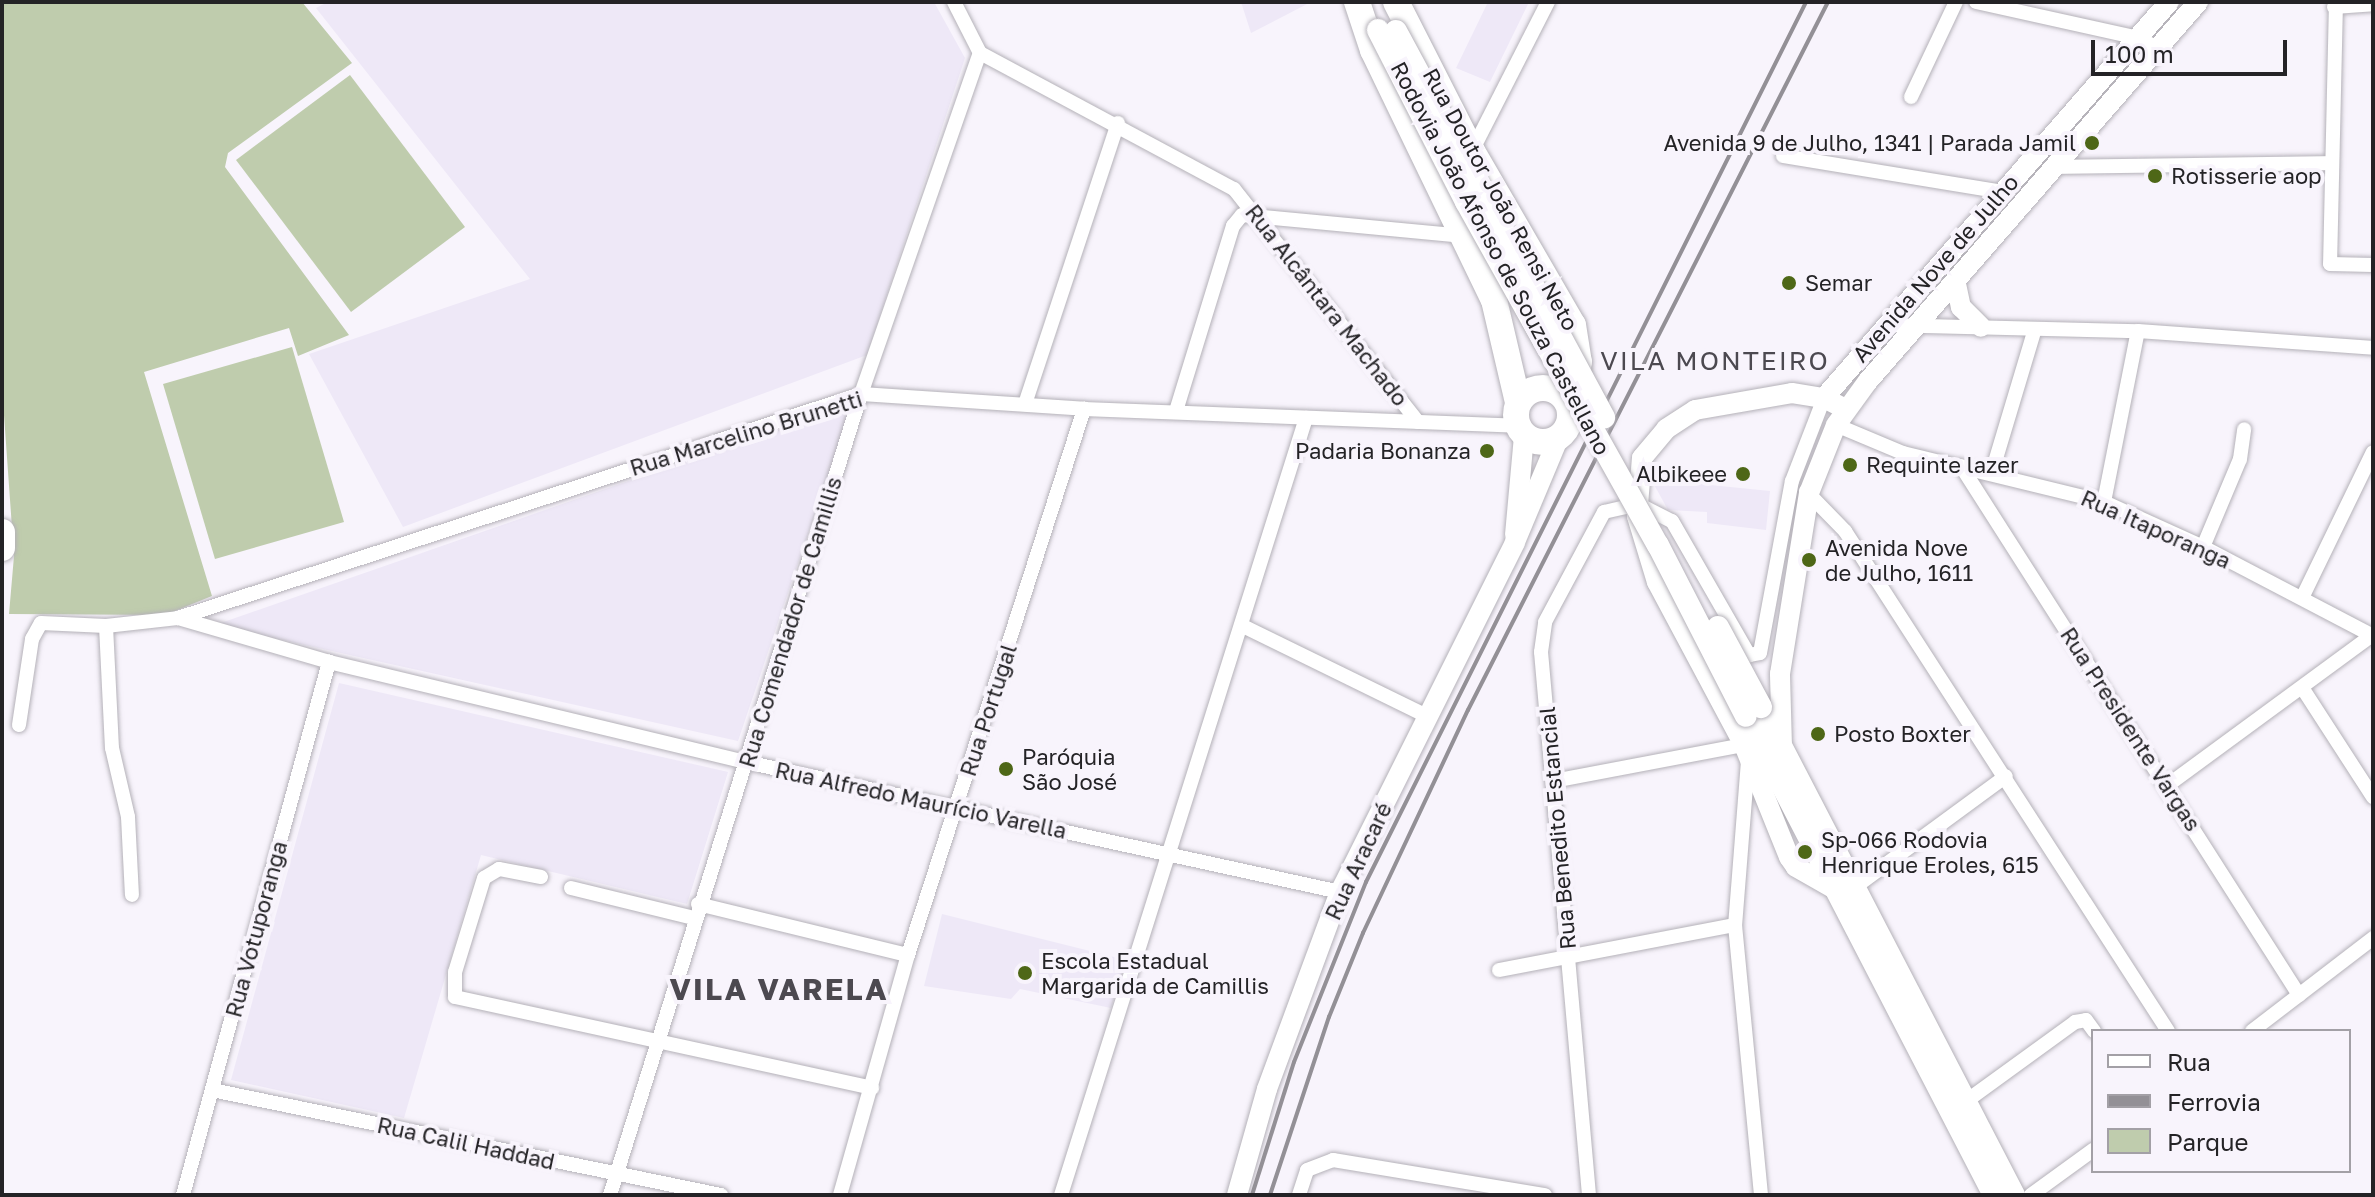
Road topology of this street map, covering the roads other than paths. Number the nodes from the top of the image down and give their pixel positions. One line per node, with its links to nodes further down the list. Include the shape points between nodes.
1 (954, 2): 16 (street)
2 (1357, 2): 25 (highway, Rua Doutor João Rensi Neto, via 1373,50)
3 (1364, 2): 13 (main road, Rodovia João Afonso de Souza Castellano)
4 (1383, 2): 13 (main road, Rodovia João Afonso de Souza Castellano)
5 (1396, 2): 19 (highway, Rua Doutor João Rensi Neto)
6 (1548, 2): 19 (street)
7 (1956, 2): 17 (street)
8 (1976, 2): 14 (street)
9 (2169, 2): 14 (street, Avenida Nove de Julho)
10 (2198, 2): 15 (street, Avenida Nove de Julho)
11 (2335, 4): 12 (street); 21 (street)
12 (2373, 4)
13 (1387, 30): 63 (main road, Rodovia João Afonso de Souza Castellano, bridge)
14 (2138, 38): 15 (street); 23 (street, Avenida Nove de Julho)
15 (2158, 48): 22 (street, Avenida Nove de Julho)
16 (980, 53): 18 (street, Rua Alcântara Machado); 34 (street, Rua Comendador de Camillis)
17 (1911, 97)
18 (1118, 123): 24 (street, Rua Alcântara Machado, via 1213,174); 37 (street)
19 (1472, 151): 36 (highway, Rua Doutor João Rensi Neto, via 1573,325 1579,362)
20 (1783, 156): 23 (street)
21 (2332, 163): 22 (street); 26 (street, via 2330,264)
22 (2056, 167): 27 (street, Avenida Nove de Julho)
23 (2002, 192): 29 (street, Avenida Nove de Julho)
24 (1256, 213): 25 (street); 39 (street, via 1242,215 1233,226); 43 (street, Rua Alcântara Machado)
25 (1464, 236): 42 (highway, Rua Doutor João Rensi Neto, via 1494,300)
26 (2373, 265)
27 (1956, 284): 28 (street, Avenida Nove de Julho); 30 (street, via 1961,307)
28 (1920, 324): 29 (street); 30 (street); 40 (street, Avenida Nove de Julho)
29 (1884, 325): 35 (street, Avenida Nove de Julho)
30 (1981, 327): 31 (street)
31 (2035, 329): 32 (street); 48 (street)
32 (2138, 331): 33 (street); 50 (street)
33 (2373, 348)
34 (861, 394): 37 (street, Rua Marcelino Brunetti); 57 (street, Rua Marcelino Brunetti); 68 (street, Rua Comendador de Camillis)
35 (1824, 398): 40 (street); 49 (street, Avenida Nove de Julho); 51 (street, via 1792,393 1695,410 1666,429 1642,458)
36 (1567, 401): 42 (highway, via 1542,387); 45 (highway, via 1570,421)
37 (1025, 404): 38 (street, Rua Marcelino Brunetti)
38 (1084, 409): 39 (street, Rua Marcelino Brunetti); 73 (street, Rua Portugal)
39 (1176, 411): 41 (street, Rua Marcelino Brunetti)
40 (1841, 417): 47 (street, Rua Itaporanga, via 1877,446); 49 (street, Avenida Nove de Julho)
41 (1306, 418): 43 (street, Rua Marcelino Brunetti); 59 (street)
42 (1520, 421): 43 (street, Rua Marcelino Brunetti); 45 (highway, via 1545,443); 53 (street, Rua Aracaré)
43 (1418, 422)
44 (2244, 429): 54 (street, via 2240,459)
45 (1559, 437): 53 (street, Rua Aracaré)
46 (2373, 452): 56 (street)
47 (1961, 466): 48 (street, Rua Itaporanga); 71 (street, Rua Presidente Vargas)
48 (1992, 472): 50 (street, Rua Itaporanga)
49 (1800, 487): 51 (street, Avenida Nove de Julho, via 1760,653 1749,655 1672,521); 66 (street, Avenida Nove de Julho, via 1780,674); 69 (street, via 1845,531)
50 (2104, 502): 54 (street, Rua Itaporanga)
51 (1638, 504): 67 (street, via 1637,528 1654,573); 70 (street, Rua Benedito Estancial, via 1604,512 1545,622 1541,652)
52 (2, 532): 55 (highway)
53 (1515, 542): 64 (street, Rua Aracaré)
54 (2203, 547): 56 (street, Rua Itaporanga)
55 (2, 548)
56 (2302, 598): 60 (street, Rua Itaporanga)
57 (178, 618): 58 (street, Rua Marcelino Brunetti); 61 (street, Rua Alfredo Maurício Varella)
58 (106, 626): 65 (street, Rua Marcelino Brunetti, via 38,624); 79 (street, via 112,748 127,808)
59 (1243, 626): 64 (street); 74 (street)
60 (2373, 635): 62 (street)
61 (329, 662): 68 (street, Rua Alfredo Maurício Varella); 92 (street, Rua Votuporanga)
62 (2303, 689): 71 (street); 72 (street)
63 (1754, 712): 66 (main road, Rodovia João Afonso de Souza Castellano); 77 (main road, Rodovia João Afonso de Souza Castellano)
64 (1429, 717): 78 (street, Rua Aracaré)
65 (19, 725)
66 (1782, 747): 77 (main road, Rodovia João Afonso de Souza Castellano)
67 (1746, 751): 70 (street); 77 (street, via 1796,867); 81 (street)
68 (746, 762): 73 (street, Rua Alfredo Maurício Varella); 80 (street, Rua Comendador de Camillis)
69 (2006, 776): 77 (street); 88 (street)
70 (1553, 781): 84 (street, Rua Benedito Estancial)
71 (2168, 785): 86 (street, Rua Presidente Vargas)
72 (2373, 797)
73 (955, 810): 74 (street, Rua Alfredo Maurício Varella); 83 (street, Rua Portugal)
74 (1168, 852): 78 (street, Rua Alfredo Maurício Varella); 100 (street)
75 (541, 877): 90 (street, via 499,869 482,882 453,984 455,997)
76 (571, 888): 80 (street)
77 (1844, 888): 93 (main road, Rodovia João Afonso de Souza Castellano); 106 (main road, Rodovia João Afonso de Souza Castellano)
78 (1340, 892): 101 (street, Rua Aracaré, via 1281,1046)
79 (132, 895)
80 (696, 911): 83 (street); 90 (street, Rua Comendador de Camillis)
81 (1735, 925): 84 (street); 105 (street)
82 (2373, 938): 86 (street)
83 (908, 955): 91 (street, Rua Portugal)
84 (1569, 957): 85 (street); 104 (street, Rua Benedito Estancial)
85 (1499, 970)
86 (2299, 995): 89 (street)
87 (2092, 1027): 93 (street, via 2075,1022)
88 (2167, 1029)
89 (2255, 1029)
90 (655, 1040): 91 (street); 95 (street, Rua Comendador de Camillis)
91 (872, 1088): 99 (street, Rua Portugal)
92 (212, 1090): 95 (street, Rua Calil Haddad); 96 (street, Rua Votuporanga)
93 (1965, 1102): 107 (main road, Rodovia João Afonso de Souza Castellano)
94 (2091, 1151): 108 (street)
95 (616, 1173): 97 (street, Rua Comendador de Camillis); 98 (street, Rua Calil Haddad)
96 (183, 1195)
97 (610, 1195)
98 (721, 1195)
99 (840, 1195)
100 (1061, 1195)
101 (1237, 1195)
102 (1299, 1195): 103 (street, via 1307,1170 1321,1162 1344,1160)
103 (1545, 1195)
104 (1589, 1195)
105 (1761, 1195)
106 (1994, 1195)
107 (2014, 1195)
108 (2031, 1195)

